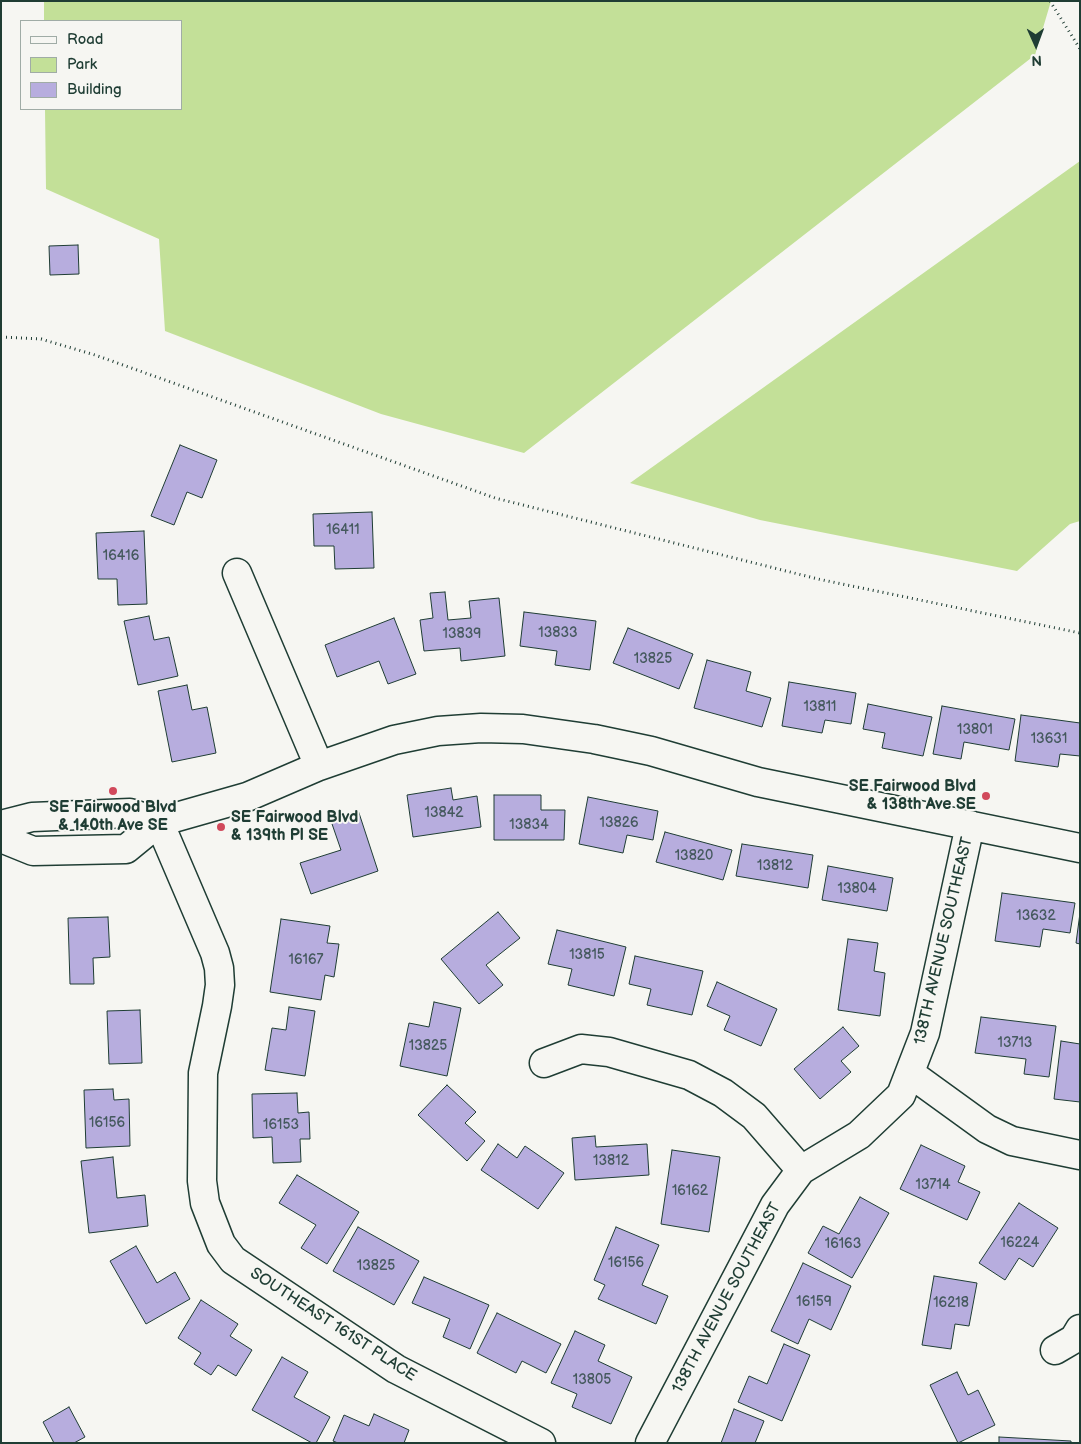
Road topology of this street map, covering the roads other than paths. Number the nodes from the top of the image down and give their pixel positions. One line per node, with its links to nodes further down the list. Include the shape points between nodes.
1 (237, 573): 2 (street)
2 (319, 766): 3 (street, via 247,797); 5 (street, via 394,740 438,731 523,729 652,751 758,782)
3 (159, 822): 4 (street, via 130,814 32,817); 6 (street, via 126,849 33,851); 14 (street, SOUTHEAST 161ST PLACE, via 219,968 217,1006 203,1073 202,1181 205,1203 220,1244 233,1260 396,1369)
4 (1, 825)
5 (970, 825): 7 (street); 9 (street, 138TH AVENUE SOUTHEAST, via 925,1033)
6 (1, 838)
7 (1080, 848)
8 (544, 1063): 11 (street, via 581,1050 609,1052 689,1075 723,1093 754,1116)
9 (911, 1074): 10 (street, via 987,1129 1012,1140); 11 (street, 138TH AVENUE SOUTHEAST, via 901,1095 859,1135)
10 (1080, 1155)
11 (801, 1170): 15 (street, 138TH AVENUE SOUTHEAST, via 775,1205)
12 (1080, 1329): 13 (street, via 1074,1338)
13 (1055, 1350)
14 (541, 1443)
15 (650, 1443)

